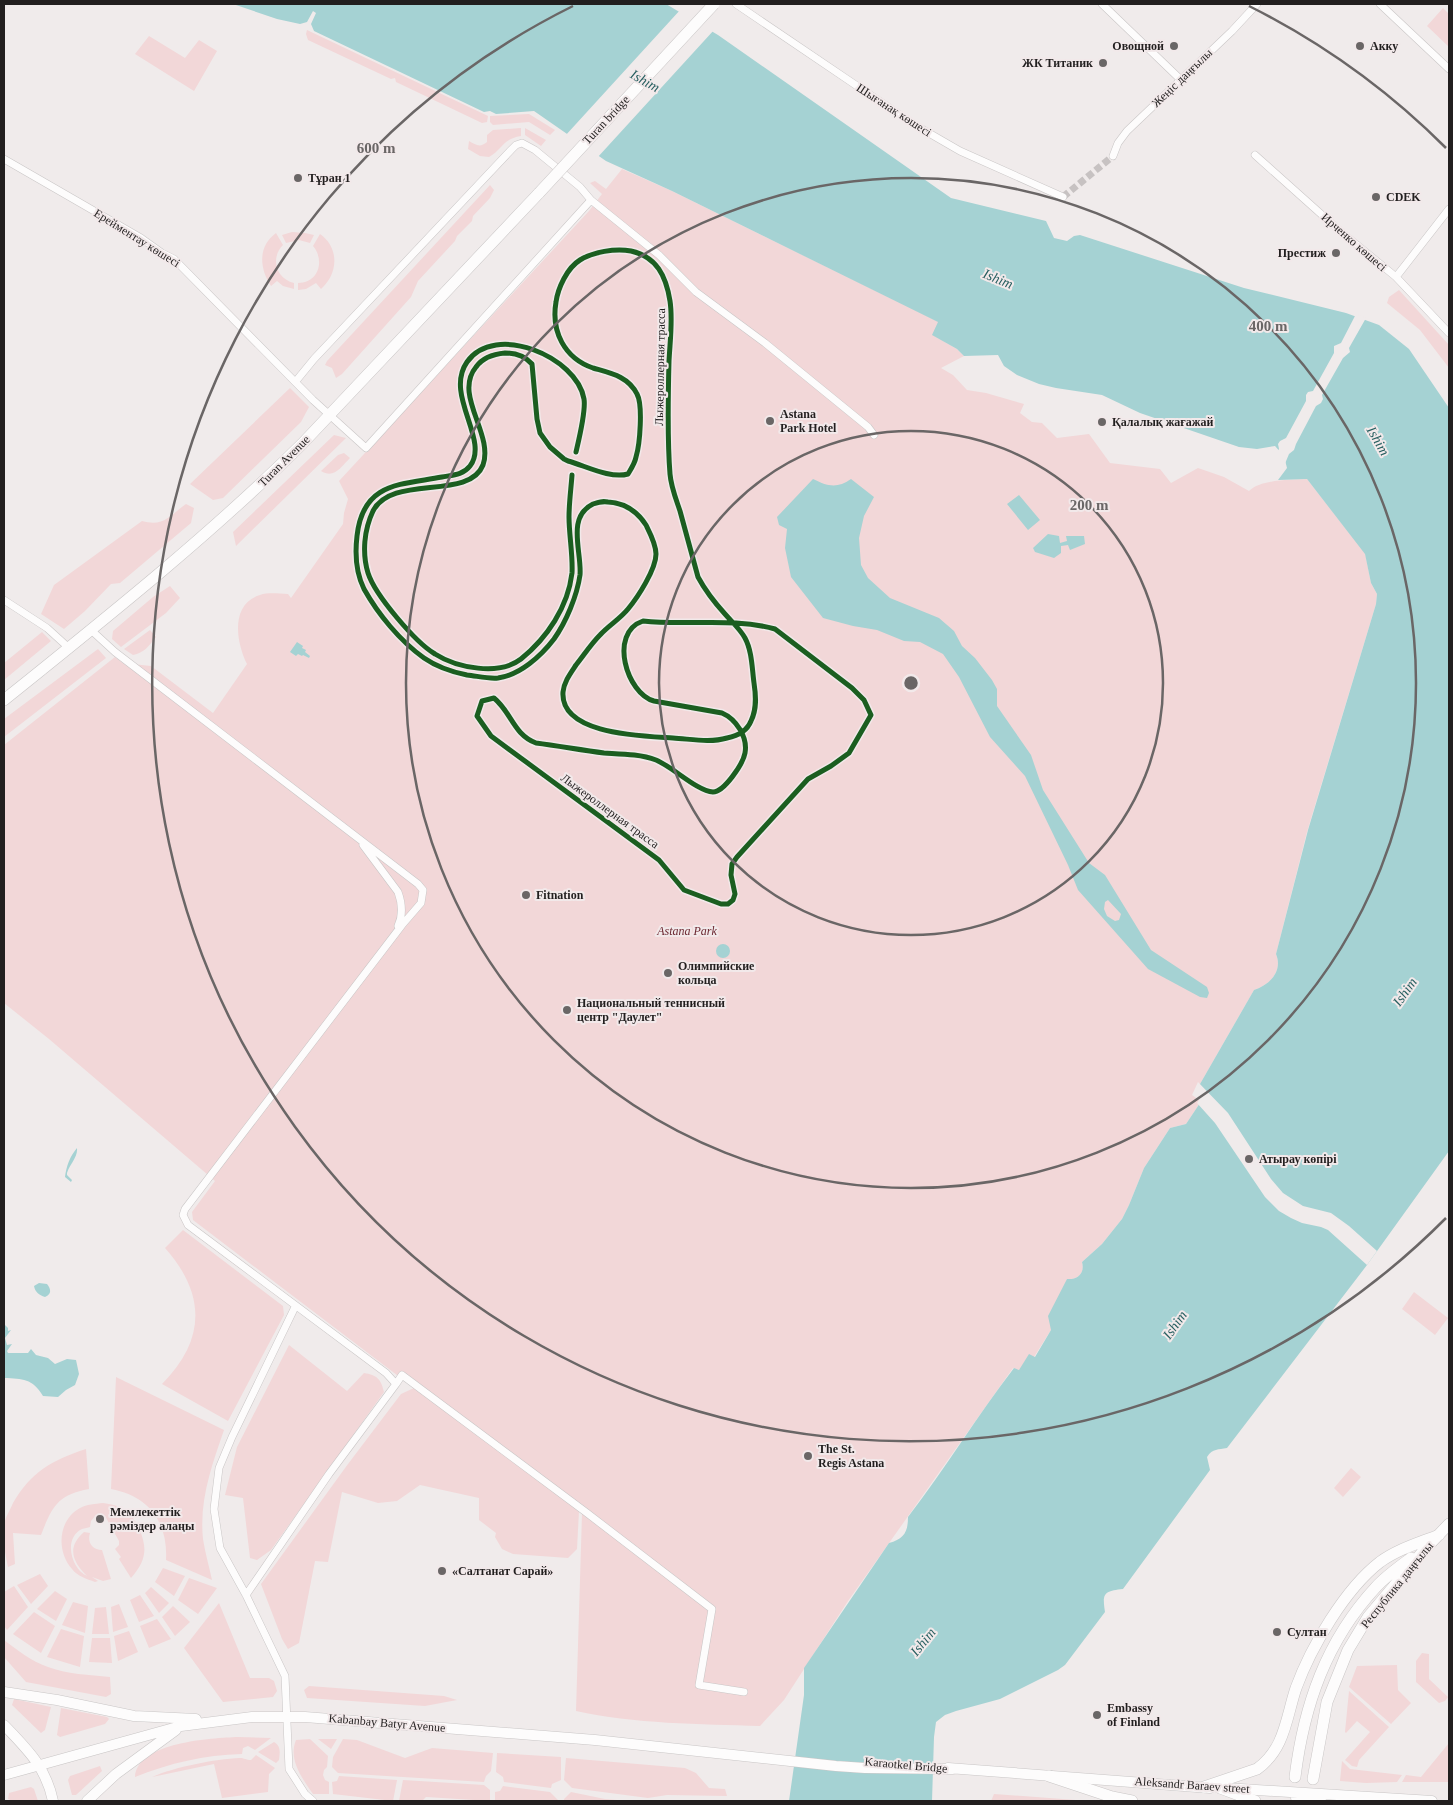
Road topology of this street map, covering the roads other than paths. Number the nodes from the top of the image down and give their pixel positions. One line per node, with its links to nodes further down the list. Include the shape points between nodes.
1 (714, 4): 11 (main road, Turan bridge, bridge)
2 (736, 4): 12 (street, Шығанақ көшесі, via 870,95 960,151)
3 (1102, 4): 7 (street)
4 (1257, 4): 7 (street, Жеңіс даңғылы)
5 (1380, 4): 6 (street)
6 (1449, 69)
7 (1180, 79): 9 (street, Жеңіс даңғылы, via 1127,131)
8 (1255, 155): 15 (street, Ирченко көшесі)
9 (1113, 156)
10 (4, 159): 17 (street, Ерейментау көшесі, via 174,259)
11 (538, 193): 18 (main road, Turan Avenue)
12 (1063, 197)
13 (591, 200): 17 (street, via 580,187 527,144 516,145); 18 (street, Ерейментау көшесі, via 366,448); 19 (street, via 659,255 696,292 765,343)
14 (1449, 209): 15 (street)
15 (1396, 277): 16 (street, Ирченко көшесі)
16 (1449, 333)
17 (296, 382): 18 (street, Ерейментау көшесі)
18 (330, 414): 21 (main road, Turan Avenue, via 263,482)
19 (874, 435)
20 (4, 600): 22 (street, via 47,628)
21 (91, 630): 22 (main road, Turan Avenue); 24 (street, via 115,652)
22 (69, 648): 23 (main road, Turan Avenue)
23 (4, 700)
24 (359, 838): 25 (street, via 401,900); 25 (street, via 423,890 421,903)
25 (396, 933): 26 (street, via 183,1215 195,1231)
26 (295, 1306): 27 (street, via 386,1373); 30 (street, via 220,1468 214,1509 220,1548)
27 (396, 1384): 30 (street); 32 (street, via 402,1375 712,1609 699,1685)
28 (1449, 1524): 29 (main road, Республика даңғылы)
29 (1444, 1534): 42 (main road, Республика даңғылы, via 1376,1586 1336,1641 1308,1707); 43 (main road, Республика даңғылы, via 1425,1549 1368,1617 1348,1650 1328,1702); 44 (main road, via 1395,1552 1379,1563 1341,1604 1310,1656 1278,1746 1264,1764)
30 (246, 1595): 33 (street, via 285,1676)
31 (4, 1692): 34 (main road, via 134,1716)
32 (744, 1692)
33 (286, 1717): 34 (main road, Kabanbay Batyr Avenue); 37 (main road, Kabanbay Batyr Avenue, via 595,1740); 48 (street, via 289,1769)
34 (224, 1721): 36 (main road, Kabanbay Batyr Avenue)
35 (4, 1725): 38 (main road)
36 (181, 1726): 38 (main road, Kabanbay Batyr Avenue); 47 (main road, via 116,1774)
37 (777, 1758): 39 (main road, Karaotkel Bridge)
38 (41, 1766): 40 (main road, Kabanbay Batyr Avenue); 46 (main road)
39 (953, 1768): 41 (main road, Aleksandr Baraev street)
40 (4, 1776)
41 (1049, 1776): 44 (main road, Aleksandr Baraev street); 49 (main road)
42 (1295, 1776)
43 (1313, 1779)
44 (1204, 1787): 45 (main road, Aleksandr Baraev street)
45 (1220, 1788): 50 (main road); 51 (main road); 52 (main road, Aleksandr Baraev street)
46 (54, 1801)
47 (87, 1801)
48 (313, 1801)
49 (1132, 1801)
50 (1255, 1801)
51 (1321, 1801)
52 (1432, 1801)

